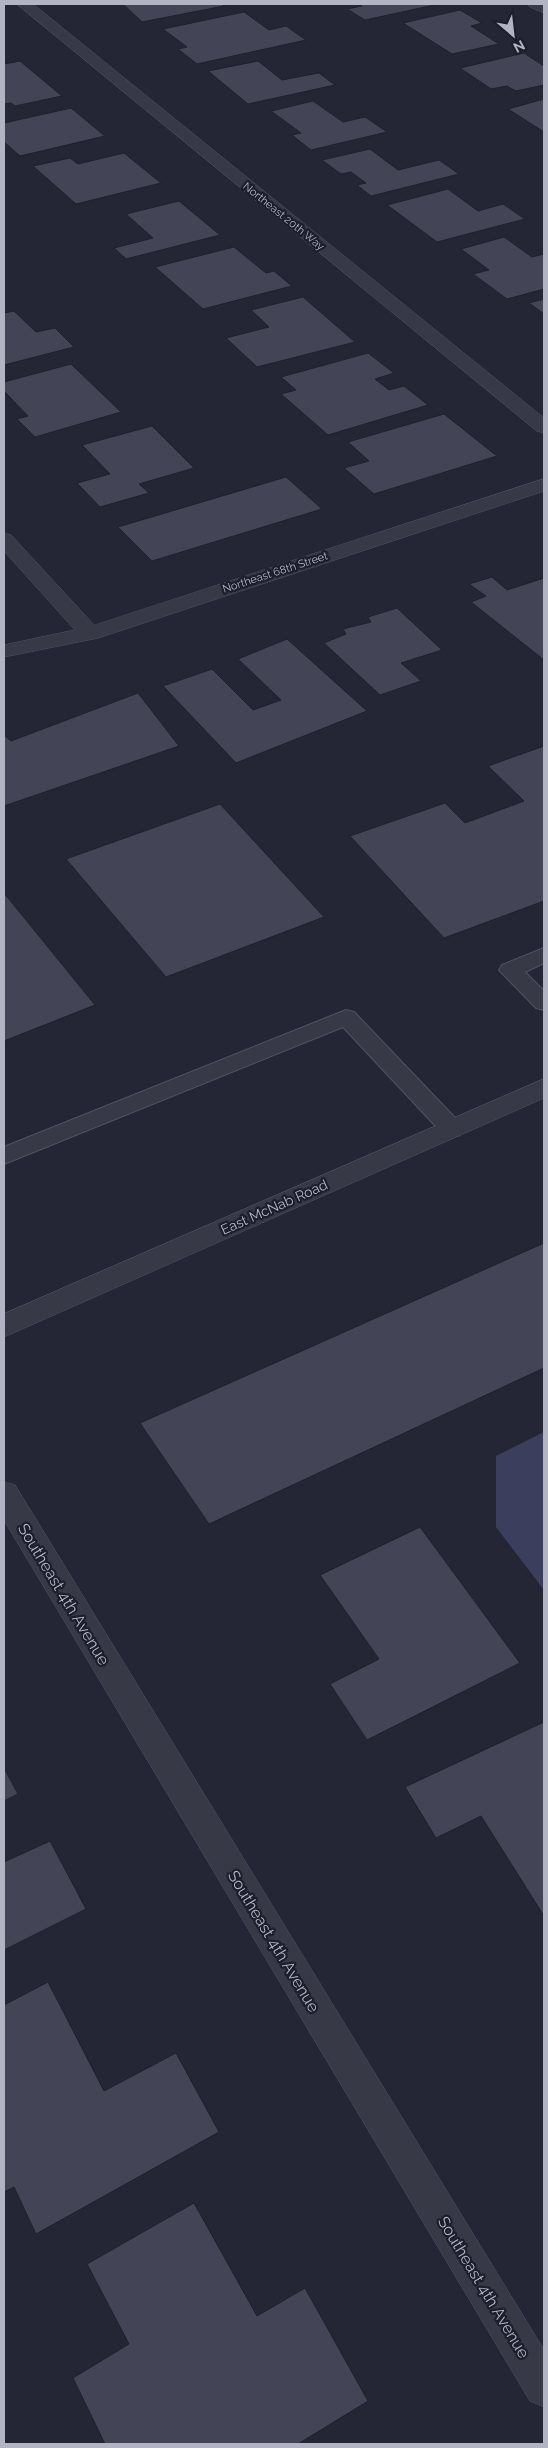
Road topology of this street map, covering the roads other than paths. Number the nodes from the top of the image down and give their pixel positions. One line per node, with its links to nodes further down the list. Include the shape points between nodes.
1 (24, 4): 4 (street, Northeast 20th Way)
2 (535, 4): 3 (street)
3 (544, 10)
4 (544, 427)
5 (544, 485): 7 (street, Northeast 68th Street)
6 (4, 539): 7 (street)
7 (90, 633): 8 (street, Northeast 68th Street)
8 (4, 651)
9 (544, 955): 10 (lane, via 510,970)
10 (544, 1003)
11 (544, 1088): 12 (street, East McNab Road)
12 (452, 1128): 13 (lane, via 346,1017); 14 (street, East McNab Road)
13 (4, 1156)
14 (4, 1326)
15 (4, 1494): 16 (street, Southeast 4th Avenue)
16 (544, 2387)

